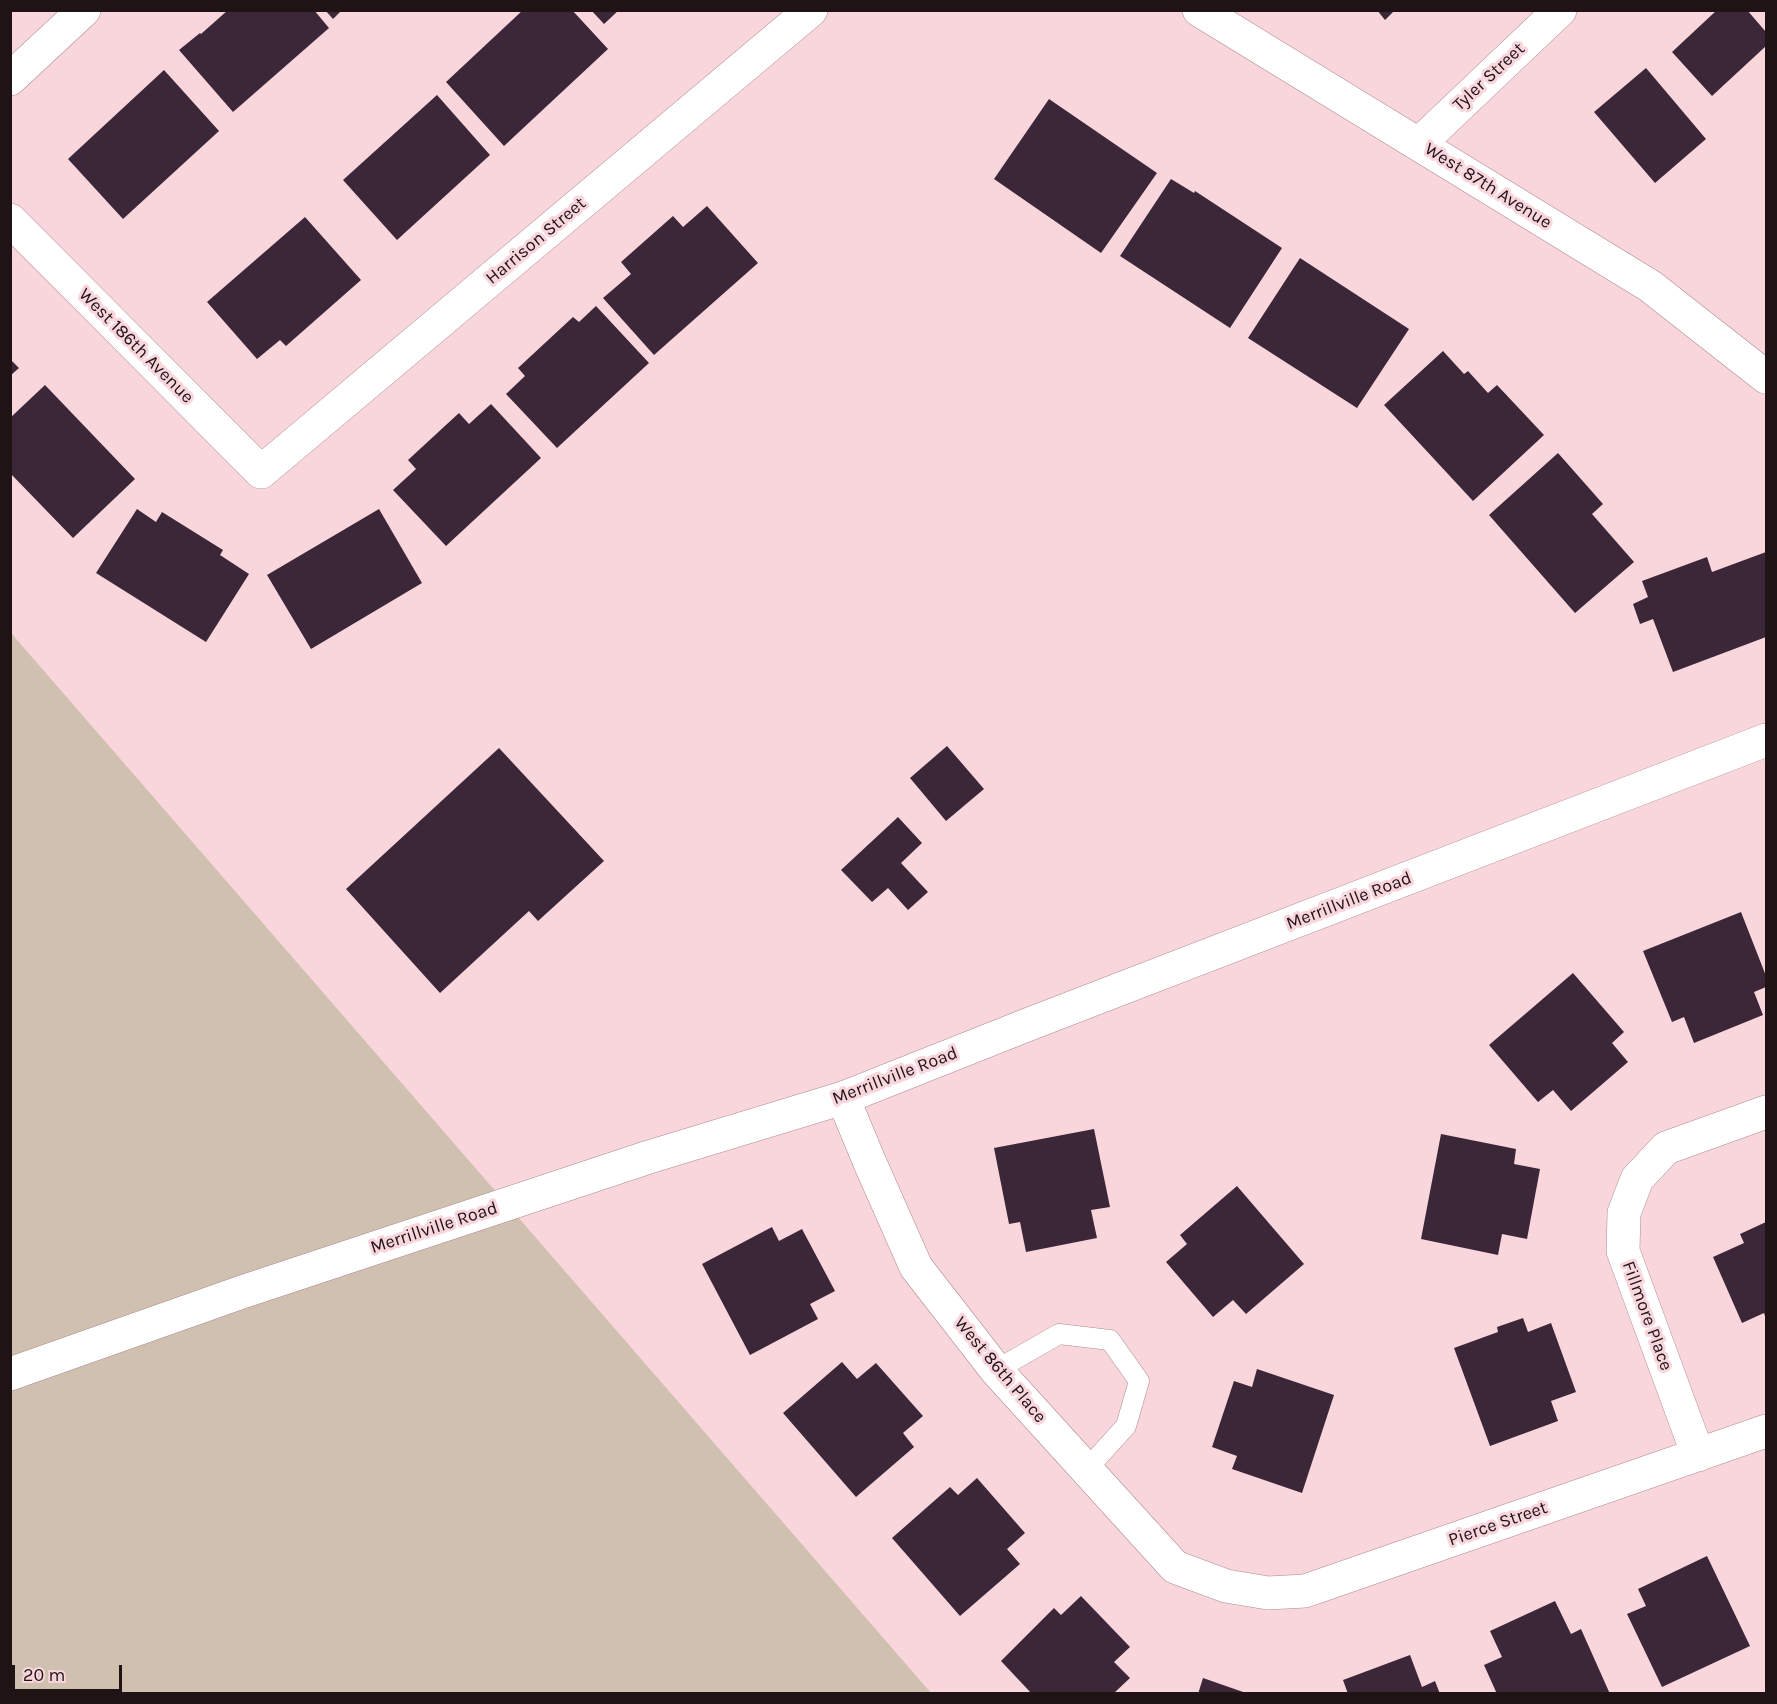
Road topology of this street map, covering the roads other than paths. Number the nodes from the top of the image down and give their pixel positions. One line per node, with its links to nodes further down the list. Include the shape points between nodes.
1 (84, 10): 5 (street)
2 (811, 10): 9 (street, Harrison Street)
3 (1199, 10): 6 (street, West 87th Avenue)
4 (1560, 10): 6 (street, Tyler Street)
5 (10, 80)
6 (1419, 144): 8 (street, West 87th Avenue, via 1650,286)
7 (10, 220): 9 (street, West 186th Avenue)
8 (1767, 377)
9 (261, 472)
10 (1767, 740): 11 (street, Merrillville Road)
11 (843, 1098): 13 (street, West 86th Place, via 916,1268); 14 (street, Merrillville Road, via 637,1161 264,1284)
12 (1767, 1112): 16 (street, Fillmore Place, via 1666,1148 1637,1179 1624,1213 1623,1251)
13 (996, 1370): 17 (street, West 86th Place); 17 (lane, via 1059,1334 1110,1340 1139,1381 1126,1425)
14 (10, 1374)
15 (1767, 1431): 16 (street, Pierce Street)
16 (1698, 1455): 18 (street, Pierce Street, via 1305,1591 1268,1593)
17 (1087, 1469): 18 (street, West 86th Place, via 1175,1567)
18 (1226, 1586)

